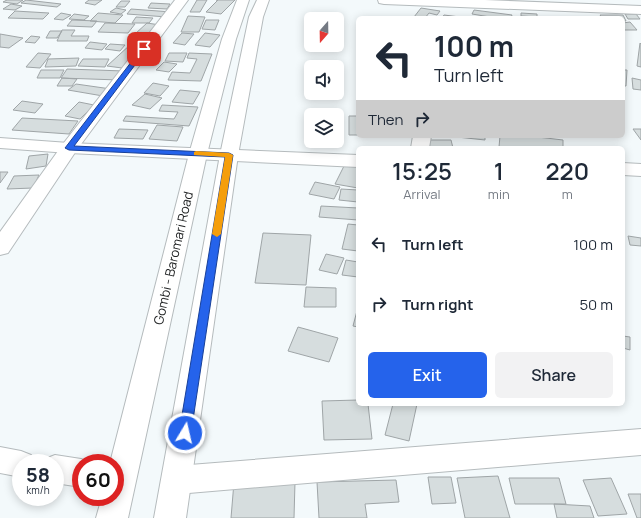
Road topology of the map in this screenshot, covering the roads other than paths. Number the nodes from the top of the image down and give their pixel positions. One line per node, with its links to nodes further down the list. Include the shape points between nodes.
1 (182, 0): 9 (street)
2 (243, 0): 10 (street, Gombi - Baromari Road, via 229,39)
3 (263, 0): 11 (street, via 256,17)
4 (384, 0): 5 (street)
5 (474, 4): 6 (street); 7 (street)
6 (641, 10)
7 (468, 16)
8 (0, 143): 9 (street)
9 (69, 148): 10 (street); 15 (street)
10 (198, 154): 11 (street); 17 (street, Gombi - Baromari Road)
11 (229, 155): 12 (street); 20 (street)
12 (356, 161)
13 (625, 169): 14 (street)
14 (641, 170)
15 (0, 248)
16 (641, 442): 20 (street)
17 (124, 454)
18 (0, 460): 19 (street)
19 (12, 462)
20 (177, 480): 23 (street)
21 (114, 506): 22 (street, Gombi - Baromari Road)
22 (112, 518)
23 (170, 518)

